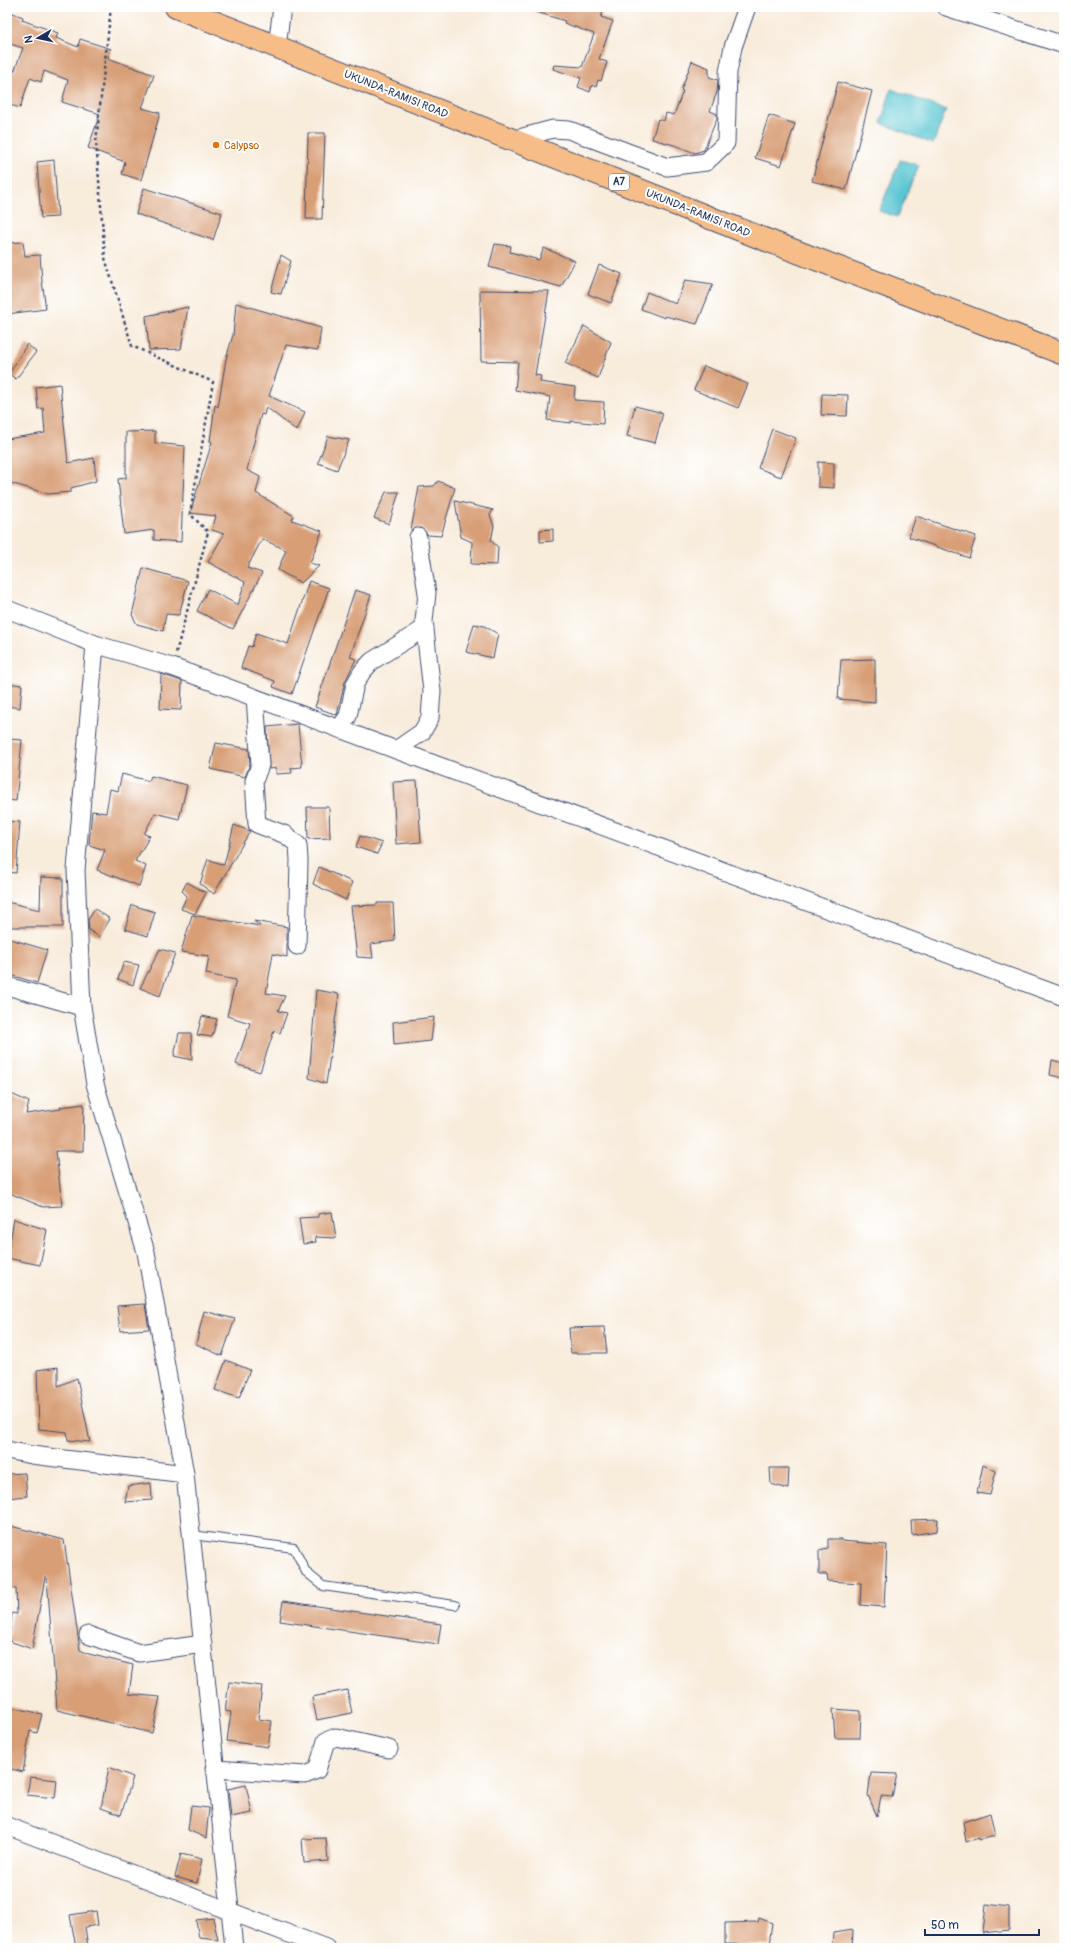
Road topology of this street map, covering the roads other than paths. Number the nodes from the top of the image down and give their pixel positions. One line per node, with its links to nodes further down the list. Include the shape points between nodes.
1 (176, 7): 6 (highway, UKUNDA-RAMISI ROAD / A7)
2 (282, 7): 6 (street)
3 (746, 7): 7 (street, via 728,72 726,143 706,162 667,167 569,130 553,129)
4 (946, 7): 5 (street)
5 (1064, 45)
6 (277, 47): 7 (highway, UKUNDA-RAMISI ROAD / A7)
7 (512, 140): 8 (highway, UKUNDA-RAMISI ROAD / A7)
8 (1064, 354)
9 (418, 537): 11 (street, via 427,593)
10 (7, 609): 12 (street)
11 (425, 628): 14 (street, via 372,661 362,672 355,684 348,716); 15 (street, via 432,691 430,718 422,732)
12 (95, 644): 13 (street, via 172,667); 19 (street, via 76,870)
13 (255, 698): 14 (street); 16 (street, via 260,765 254,781 257,824 286,835 298,845)
14 (339, 729): 15 (street)
15 (396, 750): 18 (street)
16 (297, 946)
17 (7, 986): 19 (street)
18 (1064, 997)
19 (82, 1007): 21 (street, via 95,1084 146,1252)
20 (7, 1450): 21 (street)
21 (185, 1474): 22 (street)
22 (192, 1535): 23 (lane, via 294,1548 306,1572 323,1586); 25 (street)
23 (455, 1605)
24 (88, 1635): 25 (street, via 139,1653)
25 (203, 1644): 27 (street)
26 (389, 1749): 27 (street, via 336,1737 326,1741 317,1770 305,1775)
27 (214, 1769): 29 (street)
28 (7, 1826): 29 (street)
29 (231, 1912): 30 (street); 31 (street)
30 (234, 1948)
31 (326, 1948)

